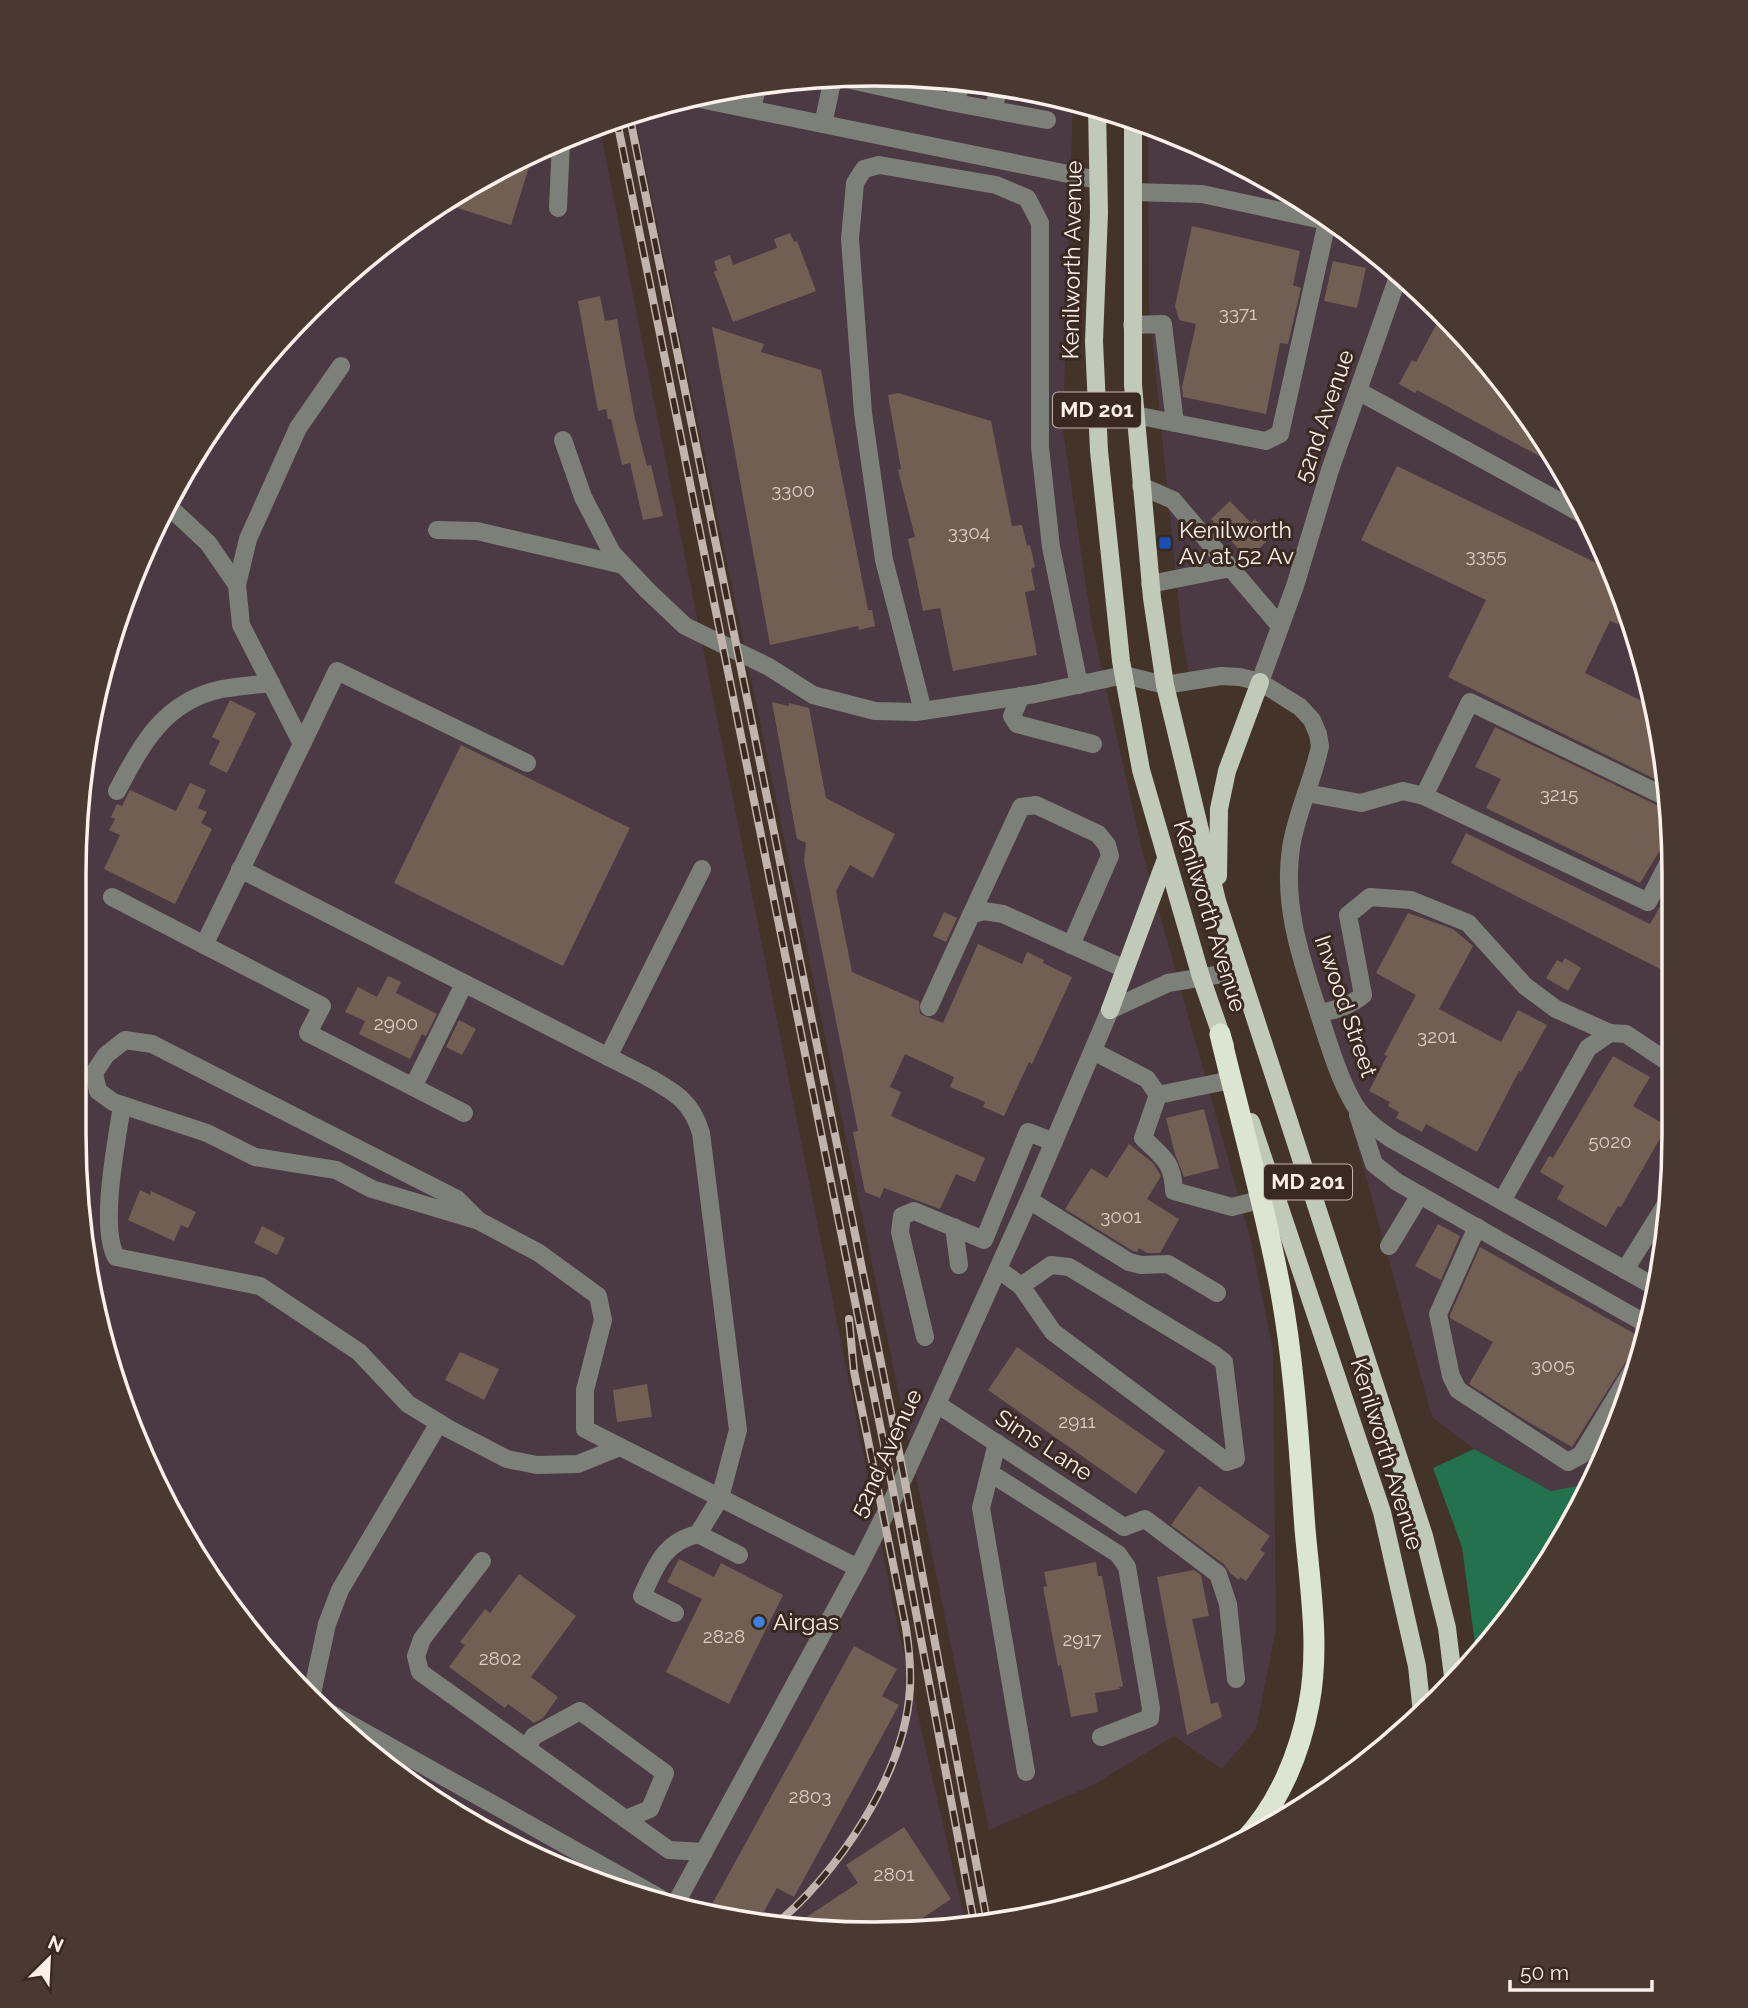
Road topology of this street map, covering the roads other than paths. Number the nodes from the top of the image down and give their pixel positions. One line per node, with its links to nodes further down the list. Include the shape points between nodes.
1 (878, 86): 7 (street)
2 (831, 87): 12 (street)
3 (959, 90): 7 (street)
4 (755, 95): 8 (street)
5 (997, 95): 9 (street)
6 (716, 102): 8 (street)
7 (950, 102): 9 (street)
8 (752, 109): 12 (street)
9 (994, 110): 11 (street)
10 (1097, 119): 15 (main road, Kenilworth Avenue / MD 201)
11 (1047, 120)
12 (823, 124): 15 (street)
13 (1133, 130): 16 (main road, Kenilworth Avenue / MD 201)
14 (561, 151): 17 (street)
15 (1098, 180): 36 (main road, Kenilworth Avenue / MD 201, via 1094,341 1099,451)
16 (1133, 192): 18 (street, via 1202,194); 21 (main road, Kenilworth Avenue / MD 201)
17 (558, 208)
18 (1311, 219)
19 (1329, 231): 25 (street, via 1280,434 1266,441)
20 (1396, 283): 23 (street, 52nd Avenue)
21 (1132, 325): 24 (main road, Kenilworth Avenue / MD 201); 25 (street, via 1163,324)
22 (341, 366): 34 (street, via 298,428 248,539)
23 (1358, 391): 28 (street); 35 (street, 52nd Avenue)
24 (1135, 415): 25 (street); 27 (main road, Kenilworth Avenue / MD 201)
25 (1175, 423)
26 (563, 440): 31 (street, via 583,497)
27 (1140, 486): 32 (street, via 1173,500); 33 (main road, Kenilworth Avenue / MD 201)
28 (1572, 508)
29 (174, 512): 34 (street, via 208,543)
30 (437, 530): 31 (street, via 477,531)
31 (623, 565): 42 (street, via 685,626 769,667 813,695 875,711)
32 (1231, 568): 33 (street); 35 (street)
33 (1150, 584): 40 (main road, Kenilworth Avenue / MD 201)
34 (237, 586): 38 (street, via 241,625)
35 (1280, 626): 37 (street, 52nd Avenue)
36 (1124, 676): 39 (street); 40 (street); 50 (main road, Kenilworth Avenue / MD 201, via 1141,770)
37 (1260, 682): 40 (street, via 1221,676); 47 (street, Inwood Street, via 1300,707 1318,734 1316,766); 55 (main road, via 1227,771 1219,809)
38 (271, 683): 43 (street); 46 (street, via 220,689 188,700 142,744)
39 (1079, 685): 41 (street); 42 (street, via 1051,547 1040,447 1040,223 1027,198 996,185 879,165 864,169 855,183 850,239 863,412 884,559)
40 (1165, 685): 55 (main road, Kenilworth Avenue / MD 201)
41 (1021, 696): 42 (street); 44 (street, via 1012,716 1017,724)
42 (923, 711)
43 (302, 744): 45 (street, via 337,671); 51 (street)
44 (1093, 744)
45 (527, 763)
46 (117, 791)
47 (1306, 793): 49 (street, via 1361,803 1403,791); 65 (street, Inwood Street, via 1291,847 1288,882 1292,922)
48 (1658, 793): 49 (street, via 1470,702)
49 (1424, 796): 53 (street, via 1648,902)
50 (1166, 859): 59 (main road); 61 (main road, Kenilworth Avenue / MD 201)
51 (240, 869): 57 (street); 62 (street)
52 (702, 869): 69 (street)
53 (1662, 875)
54 (111, 897): 57 (street)
55 (1217, 901): 60 (main road, Kenilworth Avenue / MD 201)
56 (971, 915): 58 (street, via 985,911 1003,914); 58 (street, via 1021,807 1036,805 1098,834 1110,856); 63 (street)
57 (204, 945): 72 (street, via 322,1006 308,1033)
58 (1071, 945): 59 (street)
59 (1125, 969): 64 (main road)
60 (1240, 971): 61 (street); 107 (main road, Kenilworth Avenue / MD 201, via 1424,1536 1447,1628)
61 (1201, 977): 64 (street, via 1142,993); 67 (main road, Kenilworth Avenue / MD 201)
62 (464, 984): 69 (street); 72 (street)
63 (929, 1007)
64 (1110, 1010): 68 (street, 52nd Avenue)
65 (1319, 1013): 66 (street, via 1363,995 1348,915 1370,897 1411,900 1468,923 1525,986 1556,1009); 75 (street, Inwood Street, via 1339,1074)
66 (1610, 1033): 70 (street, via 1626,1034); 81 (street, via 1588,1048)
67 (1220, 1034): 71 (highway); 110 (main road, Kenilworth Avenue / MD 201, via 1382,1512 1415,1654)
68 (1093, 1051): 73 (street, via 1147,1079); 77 (street, 52nd Avenue)
69 (608, 1057): 101 (street, via 688,1103 701,1133 738,1430)
70 (1662, 1058)
71 (1231, 1080): 73 (street); 80 (highway)
72 (413, 1087): 76 (street)
73 (1158, 1095): 80 (street, via 1143,1138 1170,1164 1174,1191 1232,1207)
74 (122, 1105): 83 (street, via 207,1133 256,1157 336,1170 372,1189); 83 (street, via 99,1091 94,1073 106,1055 125,1040 152,1044 457,1199); 97 (street, via 109,1231 116,1257 260,1286 359,1352 408,1404)
75 (1355, 1105): 78 (street, via 1374,1164); 81 (street, Inwood Street, via 1393,1140)
76 (464, 1113)
77 (1054, 1142): 79 (street, 52nd Avenue); 84 (street, via 1028,1132 984,1240)
78 (1420, 1195): 85 (street); 86 (street)
79 (1029, 1200): 88 (street, 52nd Avenue); 92 (street, via 1129,1262 1168,1264)
80 (1259, 1200): 116 (highway, via 1280,1287 1293,1377 1313,1655 1310,1703 1296,1753 1275,1798)
81 (1502, 1201): 89 (street, Inwood Street)
82 (1658, 1217): 89 (street)
83 (479, 1222): 99 (street, via 539,1253 598,1296 603,1320 585,1391 585,1429)
84 (954, 1227): 87 (street); 94 (street, via 914,1211 902,1216 900,1232)
85 (1477, 1227): 93 (street); 95 (street, via 1438,1314 1458,1390 1568,1461 1581,1455)
86 (1389, 1246)
87 (959, 1265)
88 (998, 1269): 91 (street); 96 (street, 52nd Avenue)
89 (1625, 1270): 90 (street, Inwood Street)
90 (1648, 1283)
91 (1021, 1286): 91 (street, via 1053,1332 1227,1462 1236,1459 1224,1362 1216,1355 1069,1267 1051,1265)
92 (1217, 1293)
93 (1639, 1321)
94 (925, 1337)
95 (1616, 1397)
96 (937, 1404): 98 (street, Sims Lane); 105 (street, 52nd Avenue)
97 (439, 1423): 99 (street, via 507,1459 537,1465 579,1464); 109 (street, via 340,1590 327,1624)
98 (997, 1443): 100 (street); 108 (street, Sims Lane, via 1125,1527 1145,1519 1218,1574 1228,1604)
99 (620, 1447): 101 (street)
100 (990, 1473): 112 (street, via 1118,1554 1127,1567 1150,1718); 114 (street, via 981,1508)
101 (720, 1497): 102 (street); 105 (street)
102 (698, 1534): 103 (street); 106 (street, via 662,1554 642,1596)
103 (739, 1555)
104 (482, 1561): 113 (street, via 422,1639 416,1656 420,1672)
105 (858, 1567): 117 (street, 52nd Avenue)
106 (675, 1613)
107 (1452, 1669)
108 (1237, 1679)
109 (313, 1687)
110 (1421, 1701)
111 (353, 1726): 118 (street)
112 (1101, 1737)
113 (526, 1748): 115 (street); 115 (street, via 534,1736 580,1711 665,1773 650,1809)
114 (1026, 1772)
115 (626, 1819): 117 (street, via 669,1850)
116 (1257, 1823)
117 (704, 1852): 119 (street, 52nd Avenue)
118 (636, 1885)
119 (679, 1897)

